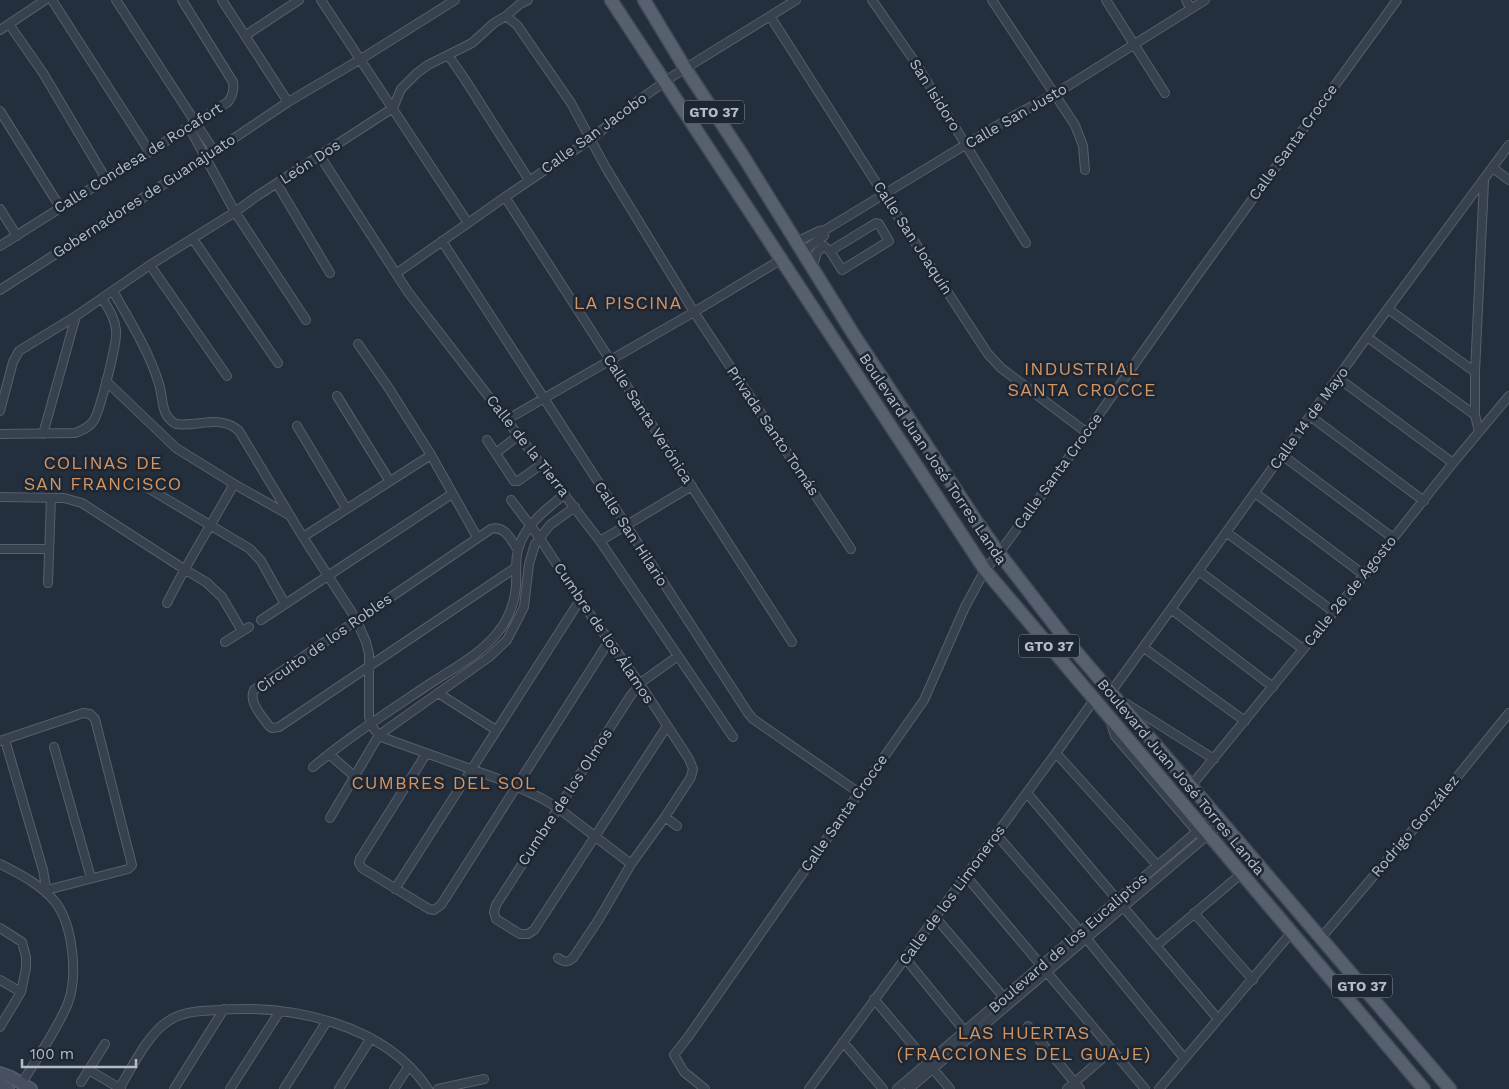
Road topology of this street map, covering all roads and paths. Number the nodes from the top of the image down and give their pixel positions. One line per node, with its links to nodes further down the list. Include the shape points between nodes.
1 (44, 0): 22 (street)
2 (52, 0): 40 (street)
3 (116, 0): 35 (street)
4 (182, 0): 35 (street, Calle Condesa de Rocafort, via 230,76 234,88 228,102)
5 (222, 0): 24 (street)
6 (299, 0): 24 (street)
7 (321, 0): 27 (street)
8 (455, 0): 27 (street, Gobernadores de Guanajuato)
9 (528, 0): 20 (street)
10 (611, 0): 29 (main road, Boulevard Juan José Torres Landa / GTO 37)
11 (644, 0): 28 (main road, Boulevard Juan José Torres Landa / GTO 37)
12 (796, 0): 21 (street, Calle San Jacobo)
13 (872, 0): 38 (street, San Isidoro)
14 (992, 0): 31 (street)
15 (1106, 0): 25 (street)
16 (1186, 0): 19 (street)
17 (1205, 0): 19 (street, Calle San Justo)
18 (1397, 0): 95 (street, Calle Santa Crocce)
19 (1191, 9): 25 (street, Calle San Justo)
20 (506, 16): 26 (street, via 472,43); 37 (street, Privada Santo Tomás, via 517,25 558,83)
21 (770, 16): 28 (street, Calle San Jacobo); 51 (street, Calle San Joaquín)
22 (9, 24): 23 (street); 46 (street, via 44,73)
23 (0, 30)
24 (246, 35): 32 (street)
25 (1135, 45): 30 (street); 31 (street, Calle San Justo)
26 (448, 56): 33 (street, via 409,79); 47 (street)
27 (361, 60): 32 (street, Gobernadores de Guanajuato); 33 (street)
28 (685, 68): 29 (street, Calle San Jacobo); 63 (main road, Boulevard Juan José Torres Landa / GTO 37)
29 (664, 82): 37 (street, Calle San Jacobo); 65 (main road, Boulevard Juan José Torres Landa / GTO 37)
30 (1164, 92)
31 (1055, 94): 38 (street, Calle San Justo); 45 (street, via 1079,132)
32 (288, 102): 41 (street, Gobernadores de Guanajuato)
33 (393, 108): 42 (street, León Dos); 56 (street)
34 (0, 110): 53 (street)
35 (197, 122): 36 (street, Calle Condesa de Rocafort); 41 (street)
36 (189, 127): 40 (street, Calle Condesa de Rocafort); 43 (street)
37 (591, 139): 47 (street, Calle San Jacobo); 74 (street, Privada Santo Tomás)
38 (966, 144): 51 (street, Calle San Justo); 61 (street, San Isidoro)
39 (1509, 145): 44 (street, Calle 14 de Mayo)
40 (149, 151): 46 (street, Calle Condesa de Rocafort)
41 (214, 151): 43 (street, Gobernadores de Guanajuato)
42 (320, 156): 50 (street, León Dos); 69 (street, Calle de la Tierra)
43 (206, 157): 55 (street); 70 (street, Gobernadores de Guanajuato)
44 (1493, 168): 48 (street); 49 (street, Calle 14 de Mayo)
45 (1084, 170)
46 (106, 178): 53 (street, Calle Condesa de Rocafort)
47 (529, 180): 52 (street, Calle San Jacobo)
48 (1509, 180)
49 (1484, 181): 73 (street, Calle 14 de Mayo); 81 (street)
50 (276, 184): 55 (street, León Dos); 68 (street)
51 (884, 195): 57 (street, Calle San Justo); 95 (street, Calle San Joaquín, via 994,361)
52 (505, 197): 56 (street, Calle San Jacobo); 79 (street, Calle Santa Verónica)
53 (60, 208): 58 (street, Calle Condesa de Rocafort)
54 (0, 209): 58 (street)
55 (235, 212): 59 (street, León Dos); 76 (street)
56 (468, 223): 60 (street, Calle San Jacobo)
57 (825, 230): 63 (street, Calle San Justo); 63 (street, Calle San Justo, via 824,236)
58 (17, 236): 62 (street, Calle Condesa de Rocafort)
59 (193, 239): 66 (street, León Dos); 80 (street)
60 (442, 241): 69 (street, Calle San Jacobo); 87 (street, Calle San Hilario)
61 (1026, 243)
62 (0, 246)
63 (799, 247): 67 (main road, Boulevard Juan José Torres Landa / GTO 37)
64 (830, 251): 64 (street, via 876,223 888,241 842,270); 67 (street, via 824,246 817,252)
65 (782, 259): 74 (street); 138 (main road, Boulevard Juan José Torres Landa / GTO 37)
66 (150, 266): 71 (street, León Dos); 82 (street)
67 (812, 269): 135 (main road, Boulevard Juan José Torres Landa / GTO 37)
68 (330, 273)
69 (397, 273): 92 (street, Calle de la Tierra, via 424,313)
70 (0, 290)
71 (113, 291): 72 (street, León Dos); 89 (street, via 154,368)
72 (102, 298): 75 (street, León Dos); 84 (street, via 114,320 116,335)
73 (1388, 309): 77 (street, Calle 14 de Mayo); 81 (street)
74 (694, 312): 79 (street); 134 (street, Privada Santo Tomás)
75 (76, 316): 88 (street, León Dos, via 19,351); 98 (street)
76 (306, 320)
77 (1367, 338): 83 (street, Calle 14 de Mayo); 90 (street)
78 (358, 344): 102 (street)
79 (609, 361): 87 (street); 109 (street, Calle Santa Verónica)
80 (278, 363)
81 (1475, 372): 90 (street)
82 (227, 376)
83 (1338, 378): 91 (street, Calle 14 de Mayo); 104 (street)
84 (106, 381): 93 (street); 98 (street, via 97,415 89,426 76,433)
85 (337, 396): 106 (street)
86 (1509, 396): 96 (street, Calle 26 de Agosto)
87 (544, 399): 92 (street); 124 (street, Calle San Hilario)
88 (0, 411)
89 (164, 414): 93 (street); 110 (street, via 176,424 214,421 233,425)
90 (1475, 415): 96 (street)
91 (1310, 416): 103 (street, Calle 14 de Mayo); 118 (street)
92 (508, 419): 99 (street, Calle de la Tierra)
93 (153, 425): 108 (street, via 176,448)
94 (297, 426): 120 (street)
95 (1086, 432): 135 (street, Calle Santa Crocce)
96 (1479, 432): 104 (street, Calle 26 de Agosto)
97 (0, 434): 98 (street)
98 (43, 434)
99 (519, 435): 101 (street); 105 (street, Calle de la Tierra)
100 (487, 440): 101 (street)
101 (496, 453): 105 (street, via 514,481)
102 (431, 455): 106 (street); 112 (street)
103 (1282, 455): 111 (street, Calle 14 de Mayo); 129 (street)
104 (1453, 463): 118 (street, Calle 26 de Agosto)
105 (542, 464): 113 (street, Calle de la Tierra)
106 (389, 480): 120 (street)
107 (138, 482): 123 (street)
108 (234, 484): 116 (street); 123 (street)
109 (692, 486): 124 (street); 152 (street, Calle Santa Verónica)
110 (274, 488): 116 (street); 121 (street)
111 (1255, 493): 125 (street, Calle 14 de Mayo); 140 (street)
112 (452, 494): 127 (street); 141 (street)
113 (565, 494): 119 (street, Calle de la Tierra); 122 (street)
114 (0, 497): 115 (street)
115 (50, 498): 132 (street); 137 (street, via 82,503)
116 (263, 500): 121 (street)
117 (511, 500): 122 (street, Cumbre de los Álamos)
118 (1424, 501): 129 (street, Calle 26 de Agosto)
119 (575, 506): 128 (street); 130 (street, Calle de la Tierra)
120 (346, 508): 126 (street)
121 (291, 516): 126 (street)
122 (530, 525): 128 (street, Cumbre de los Álamos); 133 (street)
123 (211, 526): 137 (street); 145 (street, via 242,543 256,555)
124 (626, 526): 130 (street); 180 (street, Calle San Hilario, via 753,719)
125 (1226, 532): 139 (street, Calle 14 de Mayo); 147 (street)
126 (303, 537): 141 (street)
127 (477, 537): 133 (street, Circuito de los Robles, via 497,527); 148 (street, Circuito de los Robles)
128 (539, 537): 143 (street, Cumbre de los Álamos); 159 (street, via 529,564 524,607 512,632 495,652)
129 (1394, 538): 140 (street, Calle 26 de Agosto)
130 (600, 541): 155 (street, Calle de la Tierra)
131 (0, 549): 132 (street)
132 (49, 549): 142 (street)
133 (518, 550): 136 (street)
134 (851, 550)
135 (999, 553): 138 (street, Calle Santa Crocce); 160 (main road, Boulevard Juan José Torres Landa / GTO 37)
136 (515, 568): 156 (street, Circuito de los Robles); 164 (street, via 516,587 509,613 490,641)
137 (184, 569): 144 (street); 151 (street, via 217,591 246,629)
138 (985, 570): 161 (main road, Boulevard Juan José Torres Landa / GTO 37); 180 (street, Calle Santa Crocce, via 924,700)
139 (1199, 571): 146 (street, Calle 14 de Mayo); 154 (street)
140 (1364, 575): 147 (street, Calle 26 de Agosto)
141 (328, 576): 145 (street); 148 (street)
142 (48, 583)
143 (580, 600): 150 (street, Cumbre de los Álamos); 166 (street)
144 (167, 603)
145 (284, 604): 149 (street)
146 (1171, 609): 153 (street, Calle 14 de Mayo); 158 (street)
147 (1334, 612): 154 (street, Calle 26 de Agosto)
148 (356, 619): 156 (street, via 366,642); 156 (street, Circuito de los Robles, via 254,690 252,698 269,726 279,727)
149 (261, 620)
150 (610, 641): 157 (street, Cumbre de los Álamos); 178 (street)
151 (226, 642)
152 (792, 642)
153 (1144, 648): 160 (street, Calle 14 de Mayo); 163 (street)
154 (1303, 649): 158 (street, Calle 26 de Agosto)
155 (678, 656): 157 (street, Cumbre de los Olmos); 168 (street, Calle de la Tierra)
156 (370, 664): 164 (street)
157 (640, 684): 165 (street, Cumbre de los Álamos); 182 (street, Cumbre de los Olmos)
158 (1273, 687): 163 (street, Calle 26 de Agosto)
159 (438, 693): 166 (street); 167 (street)
160 (1113, 694): 174 (street); 179 (main road, Boulevard Juan José Torres Landa / GTO 37)
161 (1094, 700): 171 (street, Calle de los Limoneros); 187 (main road, Boulevard Juan José Torres Landa / GTO 37)
162 (1509, 713): 205 (street, Rodrigo González)
163 (1245, 721): 174 (street, Calle 26 de Agosto)
164 (370, 724): 167 (street); 172 (street)
165 (667, 726): 183 (street, Cumbre de los Álamos, via 694,769); 189 (street)
166 (496, 730): 176 (street)
167 (379, 735): 173 (street); 177 (street)
168 (733, 737)
169 (2, 740): 195 (street, via 83,713 95,719 132,862 131,868); 197 (street)
170 (54, 747): 195 (street)
171 (1056, 753): 181 (street, Calle de los Limoneros); 192 (street)
172 (329, 754): 175 (street); 177 (street)
173 (426, 754): 176 (street); 196 (street, via 359,863)
174 (1214, 759): 179 (street, Calle 26 de Agosto)
175 (313, 767)
176 (471, 769): 178 (street); 196 (street)
177 (354, 776): 184 (street)
178 (516, 786): 182 (street); 196 (street, via 441,905 434,910 429,909)
179 (1191, 786): 185 (main road, Boulevard Juan José Torres Landa / GTO 37)
180 (858, 792): 246 (street, Calle Santa Crocce, via 674,1055 684,1072)
181 (1027, 793): 188 (street, Calle de los Limoneros); 198 (street)
182 (558, 808): 189 (street); 189 (street, Cumbre de los Olmos, via 496,905 496,919 520,934 534,930)
183 (664, 817): 186 (street); 191 (street)
184 (330, 818)
185 (1219, 819): 187 (street, Boulevard de los Eucaliptos); 205 (main road, Boulevard Juan José Torres Landa / GTO 37)
186 (677, 826)
187 (1203, 833): 192 (street, Boulevard de los Eucaliptos); 193 (main road, Boulevard Juan José Torres Landa / GTO 37); 198 (street, Boulevard de los Eucaliptos)
188 (996, 834): 194 (street, Calle de los Limoneros); 202 (street)
189 (595, 837): 191 (street)
190 (0, 864): 197 (street)
191 (631, 864): 207 (street, via 573,958 564,962)
192 (1158, 866): 198 (street, Boulevard de los Eucaliptos)
193 (1241, 874): 199 (street); 203 (main road, Boulevard Juan José Torres Landa / GTO 37)
194 (966, 876): 200 (street, Calle de los Limoneros); 209 (street)
195 (91, 878): 197 (street)
196 (395, 889)
197 (47, 892): 234 (street, via 61,912 68,934 74,960 73,978 70,998)
198 (1120, 904): 202 (street, Boulevard de los Eucaliptos); 204 (street, Boulevard de los Eucaliptos); 206 (street)
199 (1194, 913): 206 (street); 211 (street)
200 (935, 917): 208 (street, Calle de los Limoneros); 214 (street)
201 (0, 928): 212 (street, via 19,939 25,949 26,968)
202 (1081, 932): 204 (street); 209 (street, Boulevard de los Eucaliptos)
203 (1291, 933): 211 (street); 254 (main road, Boulevard Juan José Torres Landa / GTO 37)
204 (1086, 938): 209 (street, Boulevard de los Eucaliptos); 226 (street)
205 (1320, 938): 255 (main road, Boulevard Juan José Torres Landa / GTO 37)
206 (1156, 946): 217 (street)
207 (558, 958)
208 (905, 958): 213 (street, Calle de los Limoneros); 221 (street)
209 (1044, 969): 214 (street, Boulevard de los Eucaliptos); 225 (street)
210 (0, 980): 212 (street)
211 (1253, 980): 217 (street)
212 (21, 992): 220 (street)
213 (874, 999): 223 (street, Calle de los Limoneros); 228 (street)
214 (1007, 1001): 221 (street, Boulevard de los Eucaliptos)
215 (224, 1009): 216 (street); 238 (street, via 183,1014 167,1021 154,1033); 239 (street)
216 (280, 1011): 218 (street); 240 (street)
217 (1218, 1019): 226 (street)
218 (327, 1021): 222 (street); 241 (street)
219 (1028, 1026): 235 (street)
220 (0, 1027)
221 (968, 1034): 228 (street, Boulevard de los Eucaliptos)
222 (371, 1038): 227 (street); 242 (street)
223 (842, 1042): 236 (street, Calle de los Limoneros); 247 (street)
224 (105, 1044): 229 (street)
225 (1112, 1050): 235 (street); 252 (street)
226 (1184, 1058): 253 (street)
227 (409, 1066): 243 (street); 244 (street)
228 (931, 1066): 248 (street, Boulevard de los Eucaliptos); 249 (street, Boulevard de los Eucaliptos); 250 (street)
229 (89, 1070): 232 (street); 238 (street)
230 (0, 1073): 234 (street)
231 (484, 1079): 245 (street)
232 (81, 1082)
233 (0, 1085): 237 (street)
234 (26, 1086)
235 (1077, 1086): 251 (street)
236 (813, 1087)
237 (8, 1089)
238 (120, 1089)
239 (174, 1089)
240 (230, 1089)
241 (284, 1089)
242 (338, 1089)
243 (394, 1089)
244 (428, 1089)
245 (438, 1089)
246 (705, 1089)
247 (883, 1089)
248 (897, 1089)
249 (909, 1089)
250 (950, 1089)
251 (1067, 1089)
252 (1145, 1089)
253 (1159, 1089)
254 (1424, 1089)
255 (1450, 1089)

